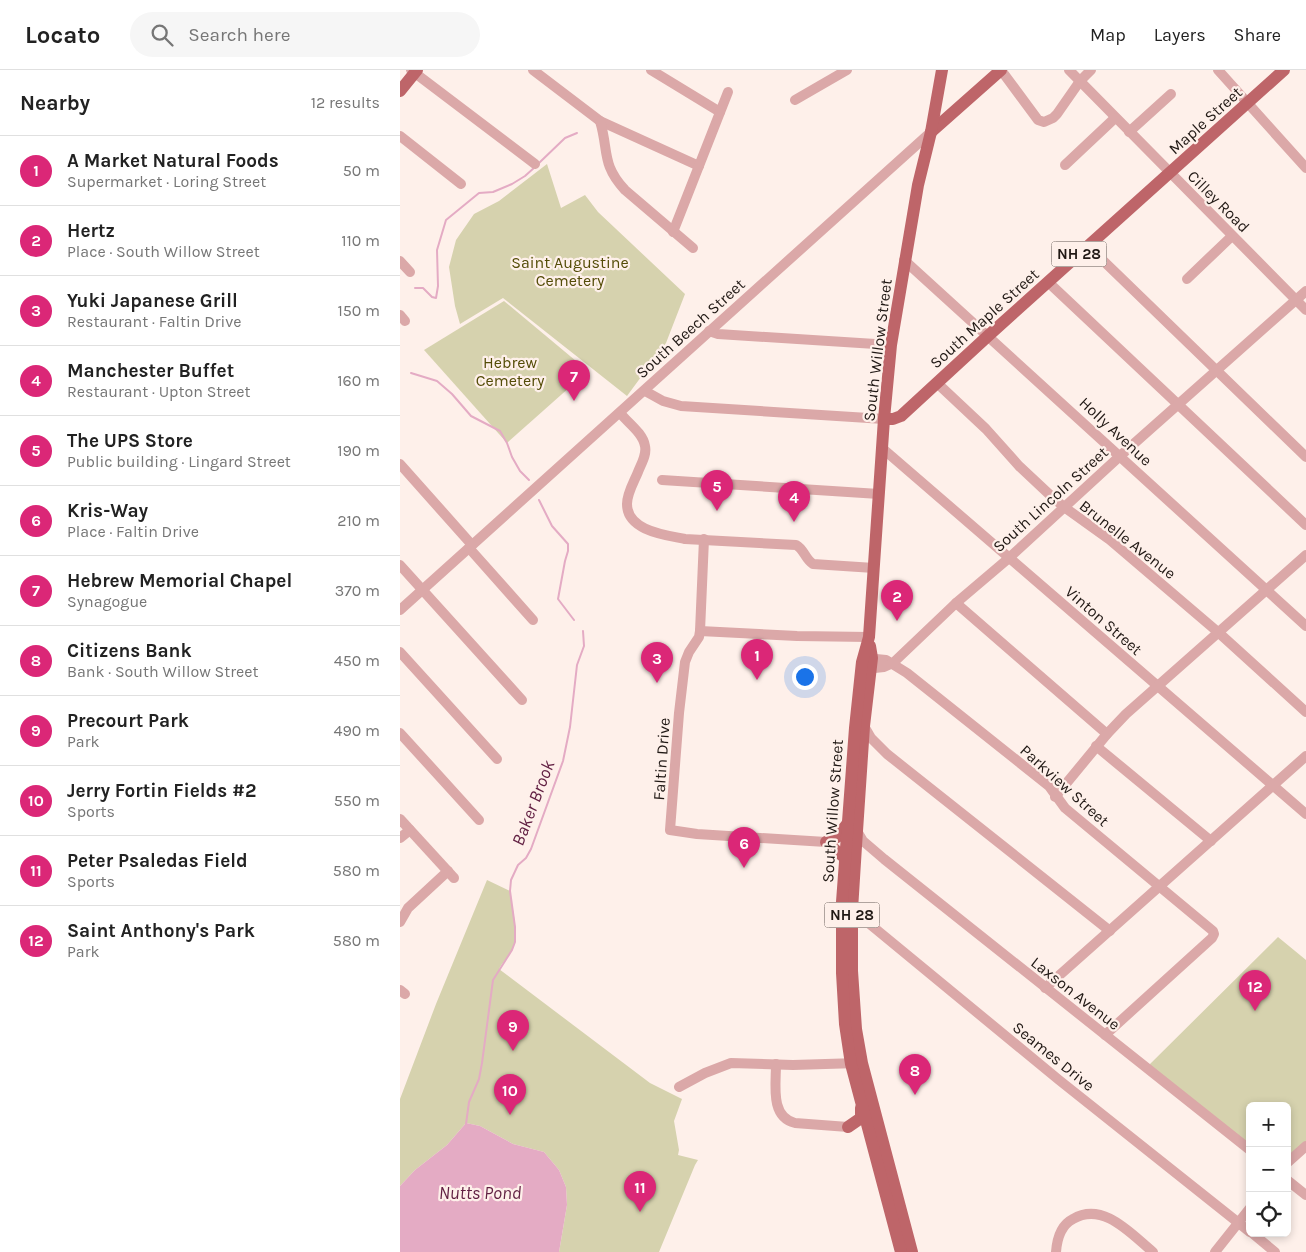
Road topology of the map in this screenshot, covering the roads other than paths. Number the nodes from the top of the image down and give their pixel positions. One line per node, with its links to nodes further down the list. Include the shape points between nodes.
1 (533, 70): 21 (street)
2 (651, 70): 18 (street)
3 (847, 70): 15 (street)
4 (942, 70): 17 (main road, South Willow Street)
5 (1001, 70): 11 (street, via 1038,120 1044,122 1057,114); 19 (main road, South Beech Street)
6 (1069, 70): 11 (street, Cilley Road)
7 (1091, 70): 11 (street)
8 (1218, 70): 16 (street)
9 (1284, 70): 16 (main road, Maple Street / NH 28)
10 (414, 71): 12 (main road); 25 (street)
11 (1080, 82): 20 (street, Cilley Road)
12 (400, 91)
13 (728, 92): 18 (street)
14 (1171, 94): 23 (street)
15 (795, 100)
16 (1247, 103): 28 (street); 29 (main road, Maple Street / NH 28)
17 (936, 106): 19 (main road); 22 (main road, South Willow Street)
18 (720, 112): 27 (street)
19 (953, 113): 22 (main road, South Beech Street)
20 (1115, 118): 23 (street, Cilley Road); 26 (street)
21 (600, 121): 27 (street); 31 (street, via 609,167 616,180)
22 (932, 132): 35 (main road, South Willow Street / NH 28); 43 (street, South Beech Street)
23 (1129, 132): 29 (street, Cilley Road)
24 (400, 136): 30 (street)
25 (535, 164)
26 (1065, 165)
27 (699, 166): 31 (street)
28 (1306, 168)
29 (1170, 174): 32 (street, Cilley Road); 33 (main road, South Maple Street / NH 28)
30 (461, 184)
31 (673, 232): 34 (street)
32 (1232, 236): 38 (street); 41 (street, Cilley Road)
33 (1088, 246): 39 (main road, South Maple Street / NH 28); 46 (street)
34 (693, 248)
35 (904, 260): 44 (street, Holly Avenue); 45 (main road, South Willow Street / NH 28)
36 (400, 262): 37 (street)
37 (410, 272)
38 (1187, 279)
39 (1048, 282): 44 (main road, South Maple Street / NH 28); 49 (street)
40 (1306, 291): 41 (street, South Lincoln Street)
41 (1296, 300): 42 (street, Cilley Road); 46 (street, South Lincoln Street)
42 (1306, 310)
43 (709, 331): 45 (street); 48 (street, South Beech Street)
44 (989, 335): 47 (main road, South Maple Street / NH 28); 53 (street, Holly Avenue)
45 (891, 345): 51 (main road, South Willow Street / NH 28)
46 (1216, 371): 49 (street, South Lincoln Street); 54 (street)
47 (936, 383): 51 (main road, South Maple Street / NH 28, via 901,416); 58 (street, Brunelle Avenue, via 986,429 1018,466)
48 (645, 390): 50 (street, South Beech Street); 51 (street, via 663,401 681,406)
49 (1177, 405): 53 (street, South Lincoln Street); 59 (street)
50 (620, 413): 60 (street, via 642,438 645,447 645,456 628,499 633,520 642,527 668,535); 61 (street, South Beech Street)
51 (884, 419): 52 (main road, South Willow Street / NH 28)
52 (882, 448): 57 (main road, South Willow Street / NH 28); 63 (street, Vinton Street)
53 (1120, 456): 58 (street, South Lincoln Street); 67 (street, Holly Avenue)
54 (1306, 458)
55 (400, 464): 61 (street)
56 (662, 480): 57 (street)
57 (879, 494): 65 (main road, South Willow Street / NH 28)
58 (1064, 507): 63 (street, South Lincoln Street); 73 (street, Brunelle Avenue, via 1110,540)
59 (1306, 524)
60 (704, 539): 65 (street, via 796,545 813,564); 72 (street, Faltin Drive)
61 (470, 547): 66 (street, South Beech Street); 70 (street)
62 (1306, 555): 67 (street)
63 (1008, 558): 68 (street, South Lincoln Street); 78 (street, Vinton Street)
64 (400, 565): 66 (street)
65 (874, 568): 74 (main road, South Willow Street / NH 28)
66 (422, 589): 69 (street, South Beech Street); 79 (street)
67 (1266, 590): 71 (street, Holly Avenue); 73 (street)
68 (956, 603): 77 (street, South Lincoln Street); 83 (street)
69 (400, 610)
70 (533, 620)
71 (1306, 626)
72 (700, 632): 74 (street); 98 (street, Faltin Drive, via 685,662 670,830)
73 (1219, 633): 78 (street); 80 (street, Brunelle Avenue)
74 (869, 637): 76 (main road, South Willow Street / NH 28)
75 (400, 652): 88 (street)
76 (867, 663): 77 (street, South Lincoln Street, via 888,666); 81 (main road, South Willow Street / NH 28); 94 (main road, South Willow Street / NH 28, via 855,728)
77 (893, 663): 90 (street, Parkview Street, via 1049,786)
78 (1158, 686): 83 (street); 89 (street, Vinton Street)
79 (522, 700)
80 (1306, 712)
81 (864, 726): 85 (street); 87 (main road, South Willow Street / NH 28)
82 (400, 733): 93 (street)
83 (1107, 734): 84 (street)
84 (1096, 746): 90 (street); 97 (street)
85 (887, 754): 87 (street, via 873,751); 106 (street)
86 (1306, 756): 89 (street)
87 (862, 758): 94 (main road, South Willow Street / NH 28)
88 (497, 759)
89 (1273, 785): 91 (street, Vinton Street); 97 (street)
90 (1055, 797): 102 (street, Parkview Street)
91 (1306, 814)
92 (400, 819): 95 (street)
93 (479, 820)
94 (853, 827): 98 (main road); 99 (main road, South Willow Street / NH 28); 101 (street, Laxson Avenue, via 863,841)
95 (410, 830): 96 (street); 105 (street, via 451,875 408,908)
96 (400, 838)
97 (1211, 841): 102 (street)
98 (826, 842): 100 (main road)
99 (852, 844): 100 (main road, South Willow Street / NH 28); 101 (street, Laxson Avenue); 104 (main road, South Willow Street / NH 28)
100 (845, 858): 103 (main road, South Willow Street / NH 28)
101 (884, 859): 107 (street, Laxson Avenue)
102 (1159, 887): 106 (street); 108 (street, Parkview Street, via 1214,934)
103 (842, 902): 104 (street, Seames Drive); 109 (main road, South Willow Street / NH 28, via 844,1024)
104 (852, 910): 109 (main road, South Willow Street / NH 28); 121 (street, Seames Drive)
105 (400, 922)
106 (1110, 931): 107 (street)
107 (1045, 988): 108 (street, Laxson Avenue)
108 (1105, 1035): 116 (street, Laxson Avenue)
109 (856, 1063): 110 (street); 112 (main road, South Willow Street / NH 28); 125 (main road, South Willow Street / NH 28)
110 (776, 1064): 111 (street, via 725,1064); 113 (street, via 777,1104 782,1117 795,1123)
111 (679, 1087)
112 (861, 1106): 113 (main road, via 861,1118); 114 (main road, South Willow Street / NH 28)
113 (848, 1127): 114 (main road)
114 (867, 1129): 124 (main road, South Willow Street / NH 28)
115 (1306, 1146): 117 (street)
116 (1246, 1147)
117 (1291, 1159)
118 (1291, 1183): 119 (street)
119 (1306, 1195)
120 (1246, 1213): 121 (street)
121 (1238, 1222): 122 (street, Seames Drive); 128 (street)
122 (1246, 1228)
123 (1257, 1237): 129 (street, Seames Drive)
124 (901, 1252)
125 (912, 1252)
126 (1056, 1252): 127 (street, via 1058,1237 1065,1225 1082,1214 1094,1213 1115,1222)
127 (1153, 1252)
128 (1215, 1252)
129 (1275, 1252)

